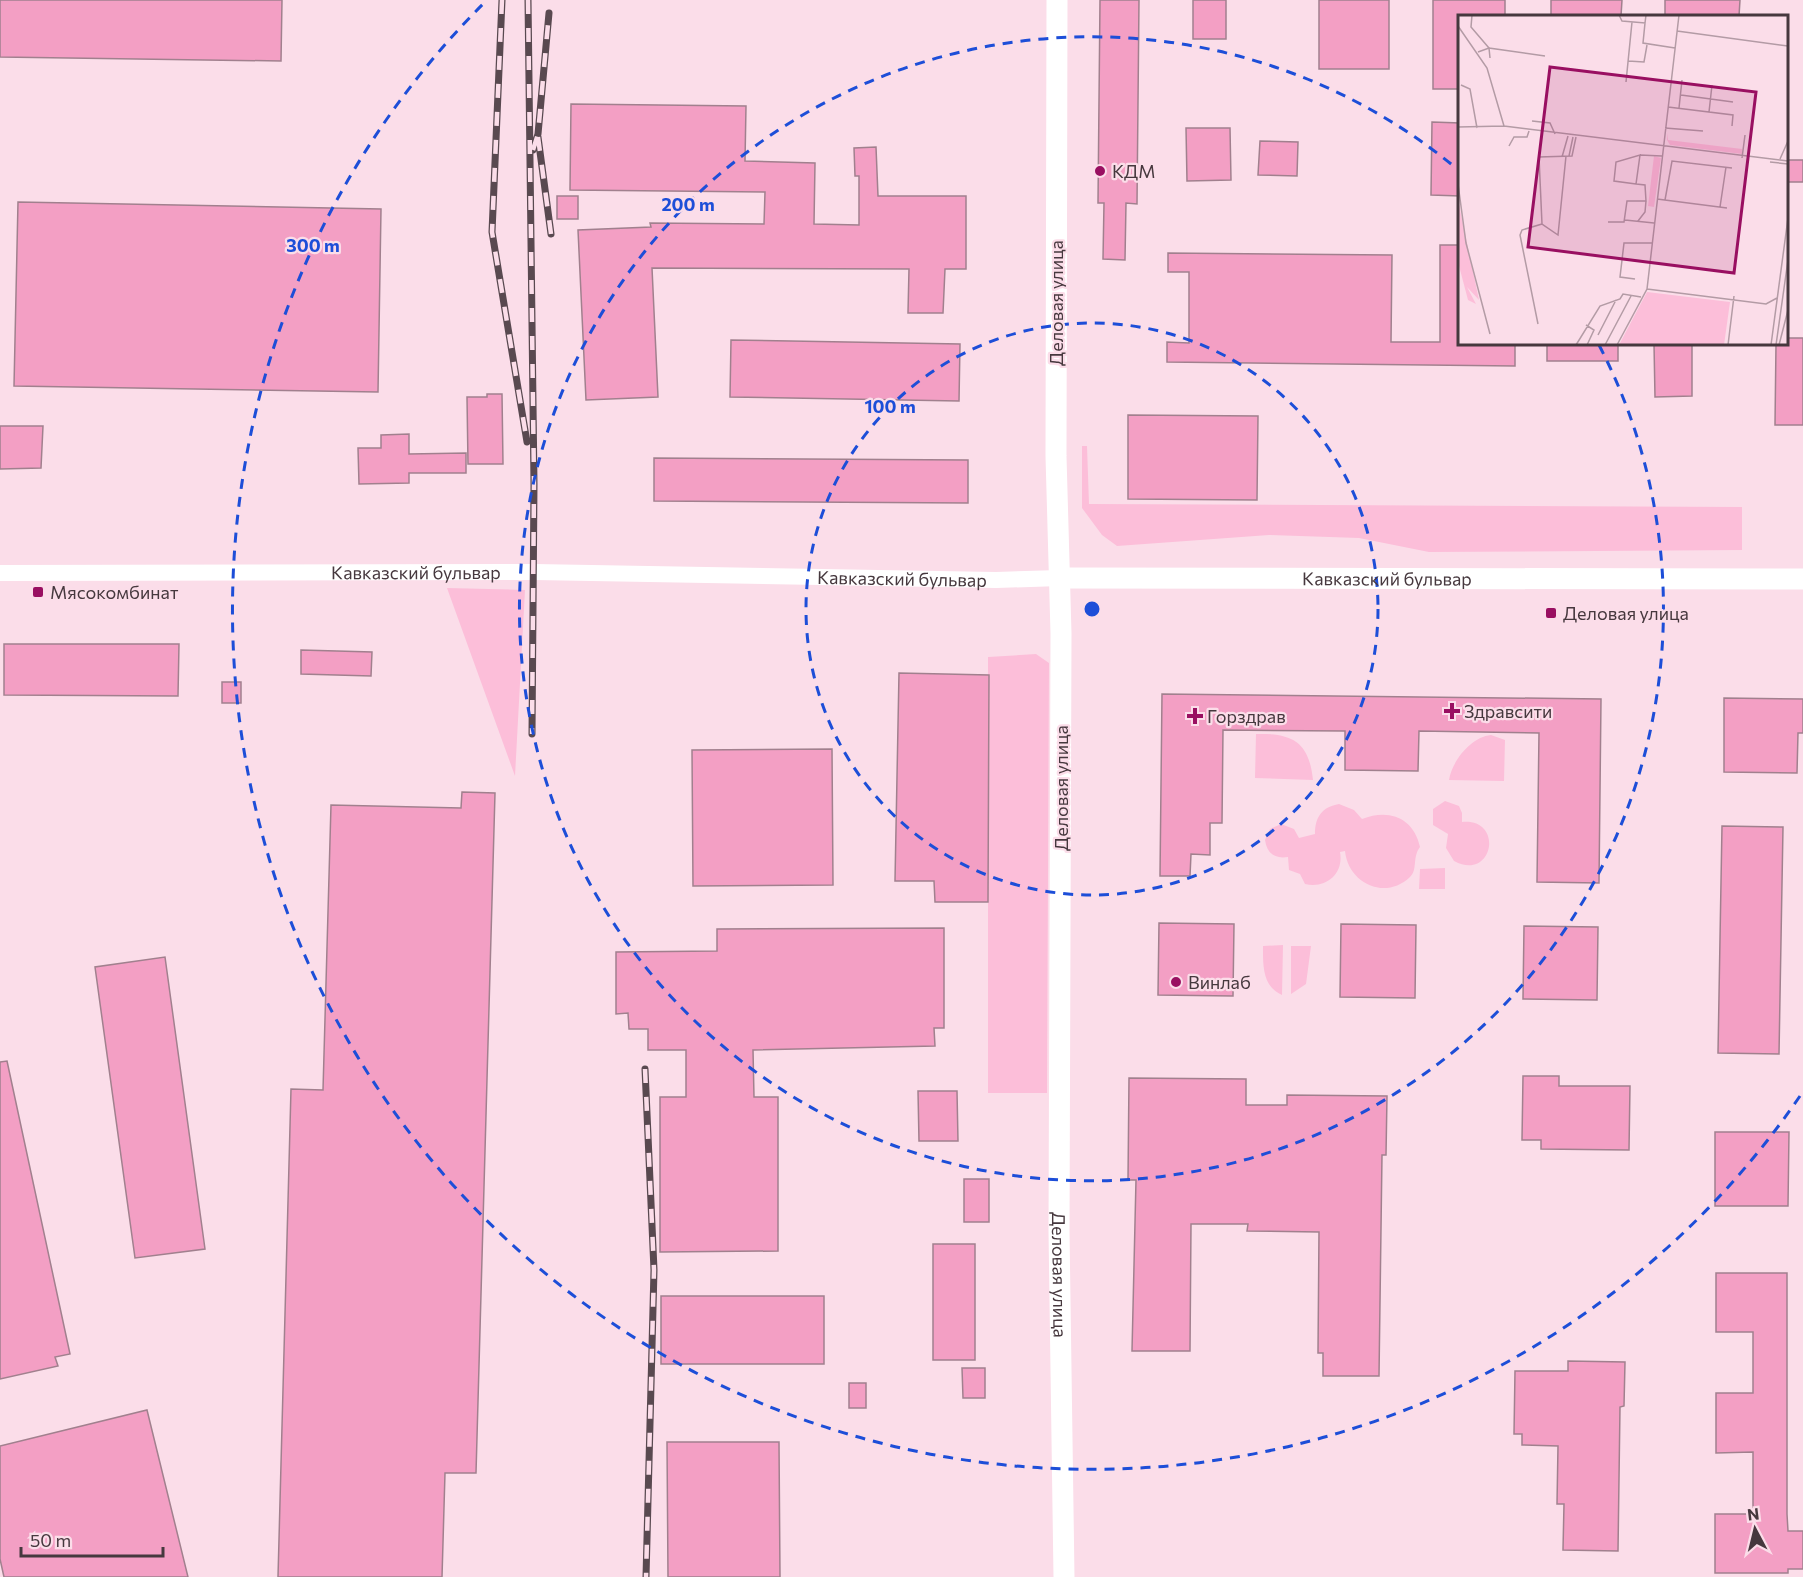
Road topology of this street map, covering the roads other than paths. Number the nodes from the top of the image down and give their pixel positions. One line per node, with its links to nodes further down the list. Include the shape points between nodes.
1 (1057, 0): 3 (street, Деловая улица, via 1056,456)
2 (0, 573): 3 (street, Кавказский бульвар, via 534,572)
3 (1060, 578): 4 (street, Кавказский бульвар); 5 (street, Деловая улица, via 1059,1231)
4 (1803, 579)
5 (1064, 1577)

